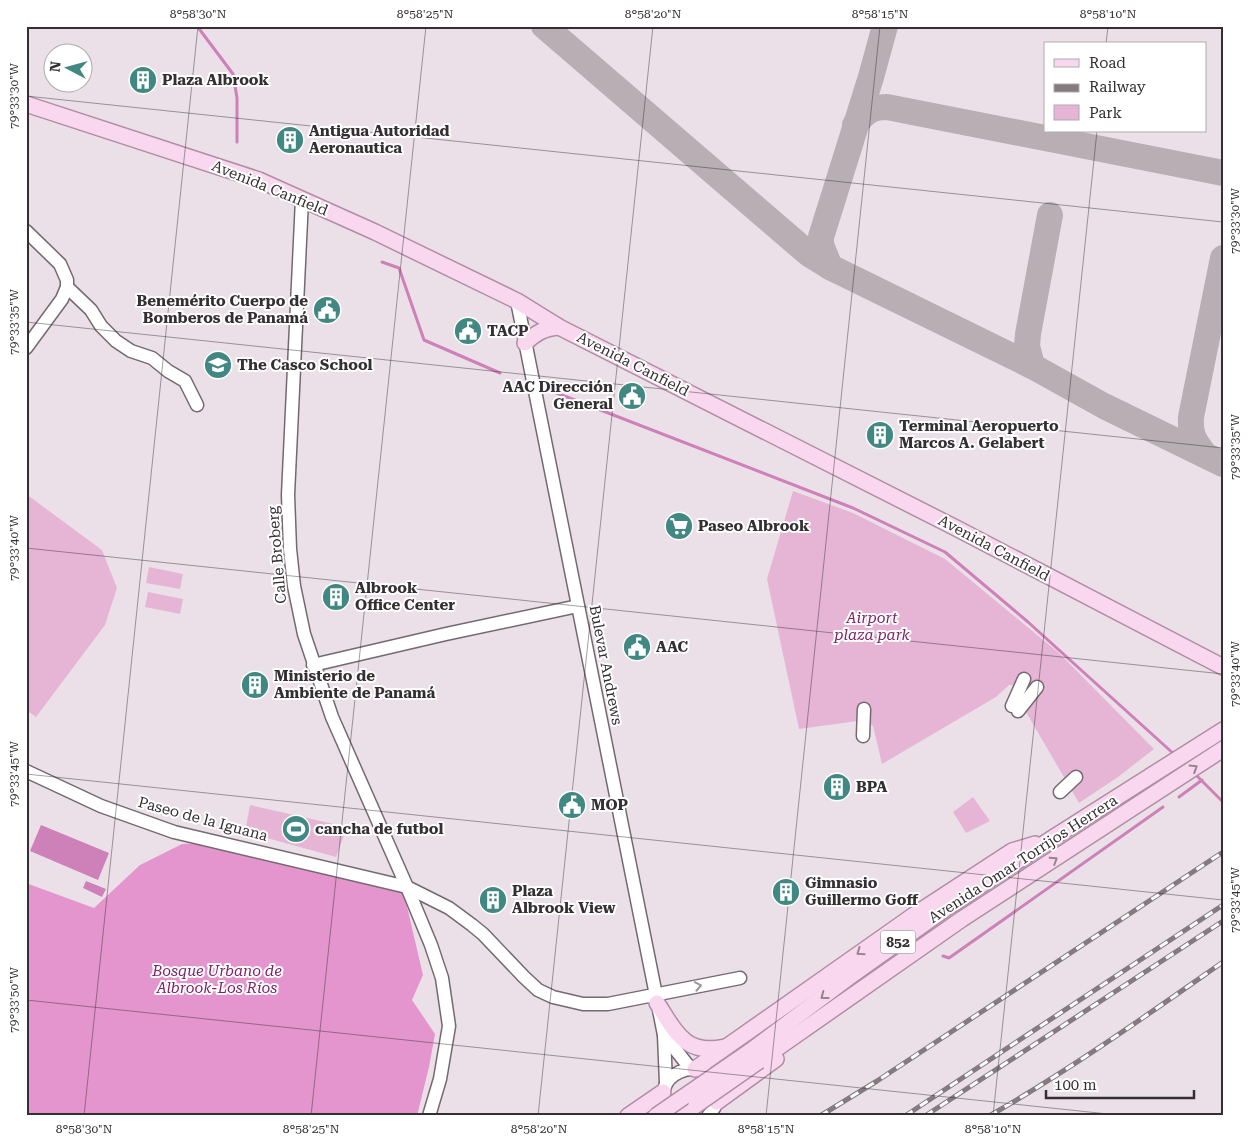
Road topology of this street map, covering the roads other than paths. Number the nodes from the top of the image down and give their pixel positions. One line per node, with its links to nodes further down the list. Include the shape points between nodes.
1 (26, 104): 2 (main road, Avenida Canfield, via 249,177)
2 (302, 199): 5 (main road, Avenida Canfield); 11 (street, Calle Broberg, via 288,524 294,586)
3 (26, 231): 4 (street, via 60,264 66,274)
4 (67, 286): 8 (street); 9 (street, via 116,341 131,351 152,358 185,382)
5 (516, 301): 6 (main road, Avenida Canfield); 7 (street, Bulevar Andrews)
6 (558, 327): 7 (main road, via 534,334); 12 (main road, Avenida Canfield)
7 (525, 343): 10 (street, Bulevar Andrews)
8 (26, 348)
9 (197, 405)
10 (578, 606): 11 (street); 26 (street, Bulevar Andrews)
11 (313, 665): 24 (street, Calle Broberg, via 332,717)
12 (1223, 667)
13 (1024, 679): 14 (street, via 1015,708)
14 (1037, 687)
15 (864, 709): 17 (street)
16 (1223, 730): 21 (main road, Avenida Omar Torrijos Herrera / 852)
17 (863, 736)
18 (1222, 750): 21 (main road, Avenida Omar Torrijos Herrera / 852, one-way to 18)
19 (26, 771): 24 (street, Paseo de la Iguana, via 101,806 174,832)
20 (1076, 777): 22 (street)
21 (1163, 778): 23 (main road, Avenida Omar Torrijos Herrera / 852); 30 (main road, Avenida Omar Torrijos Herrera / 852, one-way to 21, via 1013,887)
22 (1060, 792)
23 (1051, 839): 28 (main road, one-way to 28, via 1012,851 914,915); 30 (main road, Avenida Omar Torrijos Herrera / 852, one-way to 30, via 848,978)
24 (408, 887): 26 (street, Paseo de la Iguana, via 449,908 472,925 538,990 553,997 590,1005); 34 (street, Calle Broberg, via 438,965 449,1026)
25 (740, 978): 26 (street, Paseo de la Iguana, one-way to 25)
26 (656, 999): 27 (street, Bulevar Andrews); 29 (main road, via 679,1037 688,1044 706,1049)
27 (664, 1035): 31 (street, Bulevar Andrews); 32 (street, Bulevar Andrews)
28 (740, 1038): 29 (main road); 30 (main road, via 735,1052 739,1062 752,1070)
29 (726, 1046): 31 (main road)
30 (757, 1060): 33 (main road); 36 (main road, Avenida Omar Torrijos Herrera / 852, bridge); 38 (main road, Avenida Omar Torrijos Herrera / 852, bridge)
31 (692, 1068): 32 (street, via 675,1073); 33 (street, Bulevar Andrews, via 713,1080 717,1091)
32 (665, 1087): 35 (main road); 37 (street, Bulevar Andrews, via 664,1101)
33 (713, 1111)
34 (429, 1116)
35 (628, 1116)
36 (656, 1116)
37 (672, 1116)
38 (680, 1116)

